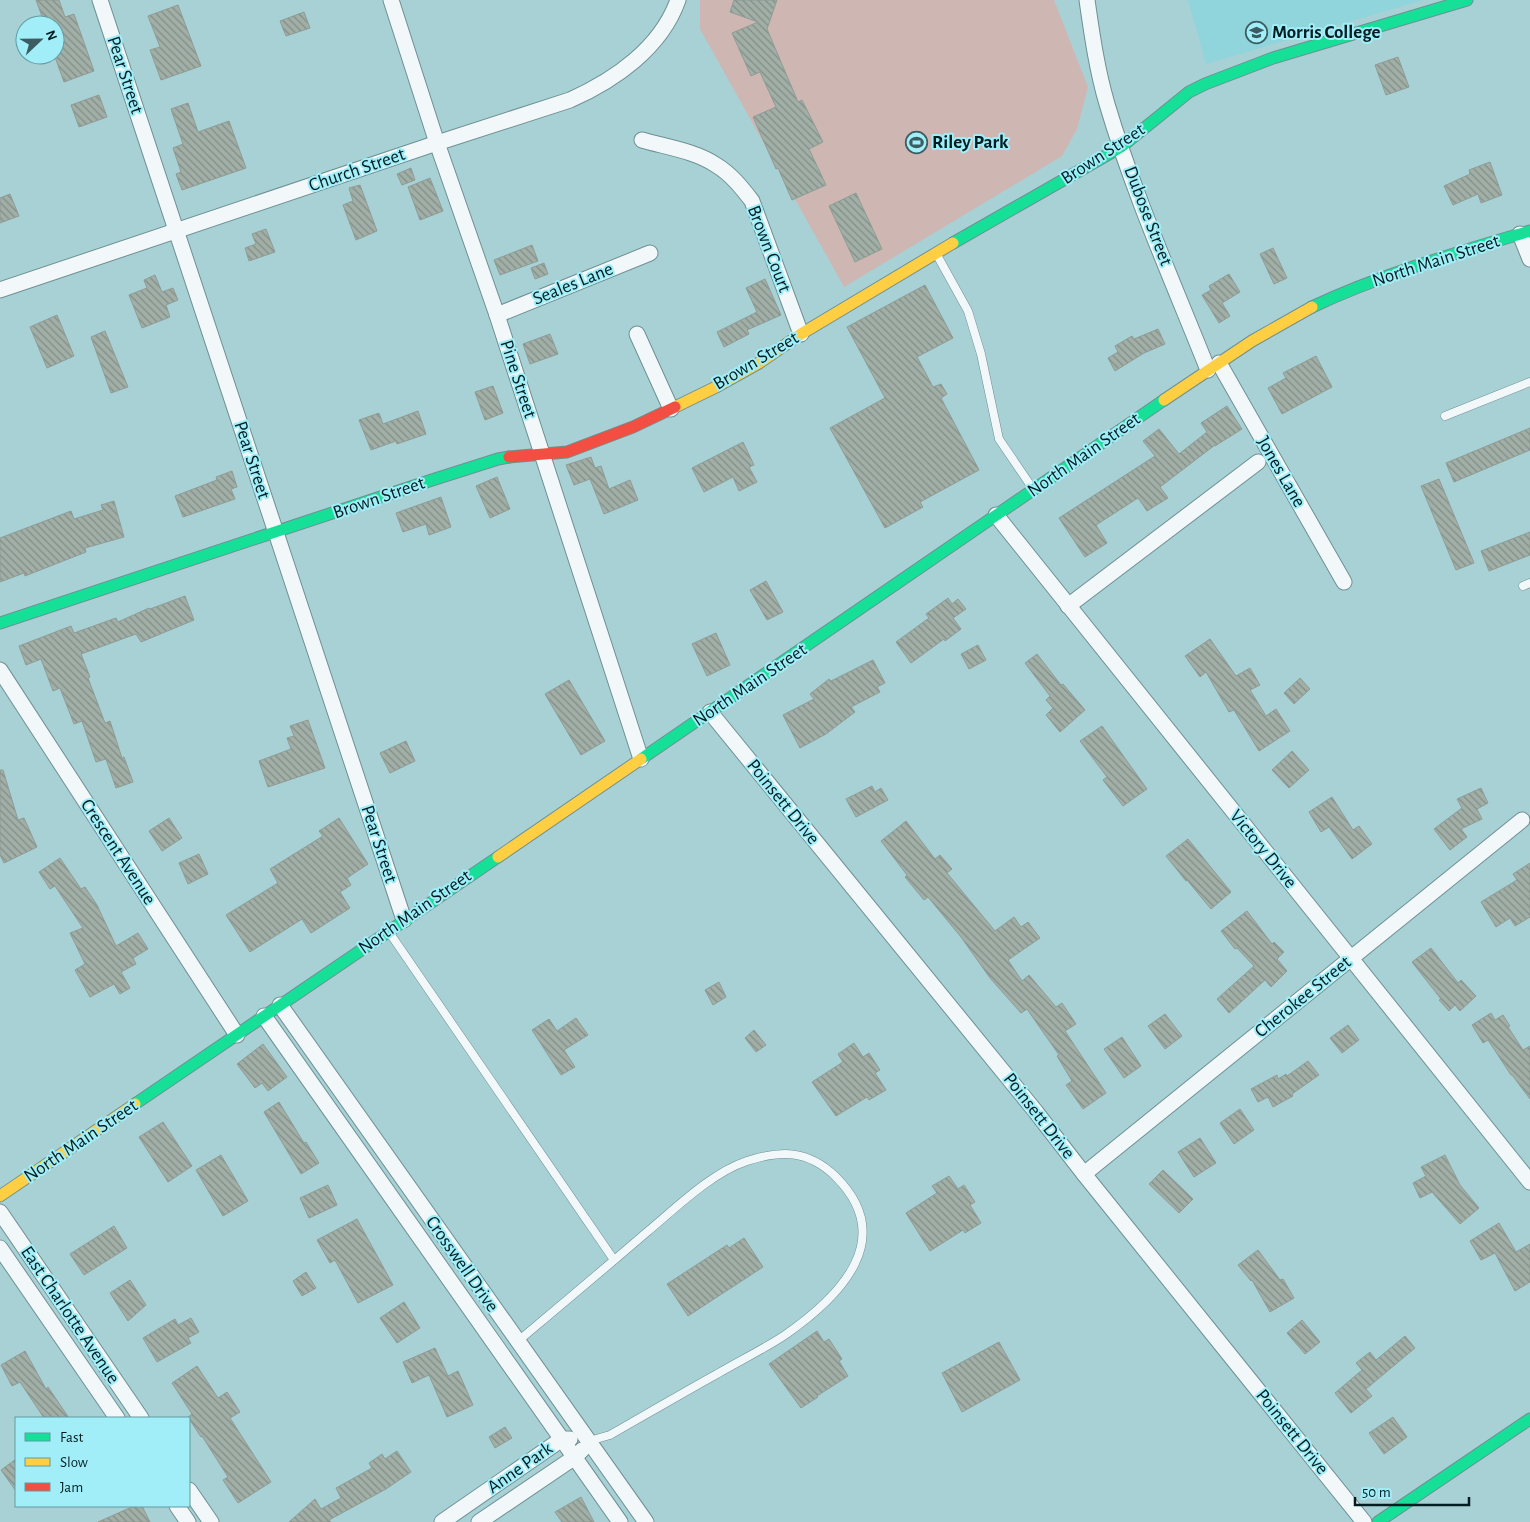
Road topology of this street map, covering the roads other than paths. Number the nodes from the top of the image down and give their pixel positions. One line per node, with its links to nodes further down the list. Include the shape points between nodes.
1 (100, 0): 9 (street, Pear Street)
2 (391, 0): 7 (street, Pine Street)
3 (678, 0): 7 (street, Church Street, via 673,14 654,42 623,70 595,88 570,100)
4 (1087, 0): 8 (street, Dubose Street, via 1097,62)
5 (1467, 0): 8 (main road, Brown Street, via 1217,78 1189,92)
6 (642, 140): 17 (street, Brown Court, via 715,164 742,188 752,201)
7 (437, 143): 9 (street, Church Street); 15 (street, Pine Street)
8 (1121, 147): 12 (main road, Brown Street); 18 (street, Dubose Street)
9 (176, 232): 14 (street, Church Street); 26 (street, Pear Street)
10 (1525, 232): 13 (street); 18 (main road, North Main Street, via 1381,278 1327,299)
11 (650, 253): 15 (street, Seales Lane)
12 (936, 253): 17 (main road, Brown Street); 24 (lane, via 968,311 981,354 999,439)
13 (1530, 259)
14 (0, 290)
15 (497, 315): 22 (street, Pine Street)
16 (637, 334): 20 (street)
17 (801, 334): 20 (main road, Brown Street, via 759,363)
18 (1213, 366): 24 (main road, North Main Street); 27 (street, Jones Lane)
19 (1530, 382): 21 (lane)
20 (672, 409): 22 (main road, Brown Street, via 567,452)
21 (1445, 416)
22 (542, 455): 26 (main road, Brown Street, via 498,459); 32 (street, Pine Street)
23 (1258, 462): 28 (street)
24 (1033, 490): 25 (main road, North Main Street)
25 (996, 515): 28 (street, Victory Drive); 31 (main road, North Main Street)
26 (276, 532): 29 (main road, Brown Street); 34 (street, Pear Street)
27 (1344, 582)
28 (1068, 606): 36 (street, Victory Drive)
29 (0, 623)
30 (0, 670): 39 (street, Crescent Avenue)
31 (710, 712): 32 (main road, North Main Street); 40 (street, Poinsett Drive)
32 (641, 759): 34 (main road, North Main Street)
33 (1522, 820): 36 (street, Cherokee Street)
34 (404, 920): 35 (main road, North Main Street)
35 (388, 931): 37 (main road, North Main Street); 45 (lane)
36 (1351, 959): 40 (street, Cherokee Street); 41 (street, Victory Drive)
37 (280, 1005): 38 (main road, North Main Street); 46 (street, Crosswell Drive)
38 (264, 1016): 39 (main road, North Main Street); 50 (street, Crosswell Drive)
39 (237, 1034): 42 (main road, North Main Street)
40 (1084, 1174): 61 (street, Poinsett Drive)
41 (1530, 1182)
42 (0, 1196)
43 (0, 1212): 48 (street, East Charlotte Avenue)
44 (0, 1248): 47 (street, East Charlotte Avenue)
45 (614, 1260): 46 (lane); 51 (lane, via 710,1181 745,1162 788,1152 818,1162 842,1182 859,1208 863,1228 856,1261 849,1275 819,1309 776,1340 610,1435)
46 (517, 1342): 51 (street, Crosswell Drive)
47 (116, 1417)
48 (140, 1417)
49 (1530, 1419): 62 (main road)
50 (562, 1439): 51 (street, Anne Park); 52 (street, Crosswell Drive); 57 (street, Anne Park)
51 (589, 1441): 52 (street, Anne Park); 60 (street, Crosswell Drive)
52 (575, 1457): 58 (street, Anne Park); 59 (street, Crosswell Drive)
53 (190, 1492): 56 (street)
54 (178, 1507): 55 (street)
55 (188, 1522)
56 (210, 1522)
57 (442, 1522)
58 (478, 1522)
59 (620, 1522)
60 (646, 1522)
61 (1364, 1522)
62 (1378, 1522)

